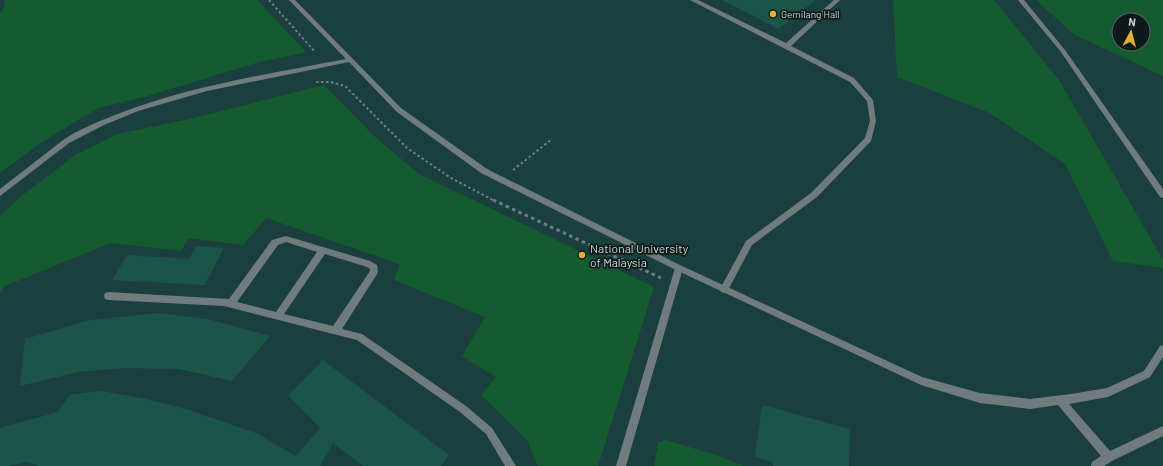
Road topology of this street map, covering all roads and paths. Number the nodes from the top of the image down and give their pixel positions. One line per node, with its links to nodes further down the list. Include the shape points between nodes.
1 (268, 0): 7 (path, via 315,52)
2 (292, 0): 8 (street)
3 (693, 0): 6 (street)
4 (837, 0): 6 (street)
5 (1021, 0): 13 (street, via 1063,51)
6 (787, 46): 17 (street, via 852,80 870,100 873,121 868,139 814,196 749,243)
7 (315, 58)
8 (350, 60): 11 (street, via 399,110 484,171); 12 (street, via 210,89 117,117 70,140)
9 (311, 82): 16 (path, via 331,82 345,86 407,148 451,178 505,206)
10 (552, 139): 11 (path)
11 (501, 179): 15 (street)
12 (0, 193)
13 (1163, 195)
14 (323, 250): 19 (street, via 286,239 275,242); 20 (street); 21 (street, via 374,267 374,272)
15 (679, 268): 16 (street); 17 (street)
16 (674, 284): 27 (street)
17 (724, 289): 23 (street, via 921,381 980,398 1030,404)
18 (108, 296): 19 (street)
19 (231, 304): 20 (street)
20 (278, 316): 21 (street)
21 (335, 331): 26 (street, via 359,337 462,409 489,431)
22 (1163, 349): 23 (street, via 1147,374 1108,392)
23 (1061, 400): 25 (street)
24 (1163, 431): 25 (street)
25 (1108, 457): 28 (street)
26 (511, 466)
27 (621, 466)
28 (1096, 466)

